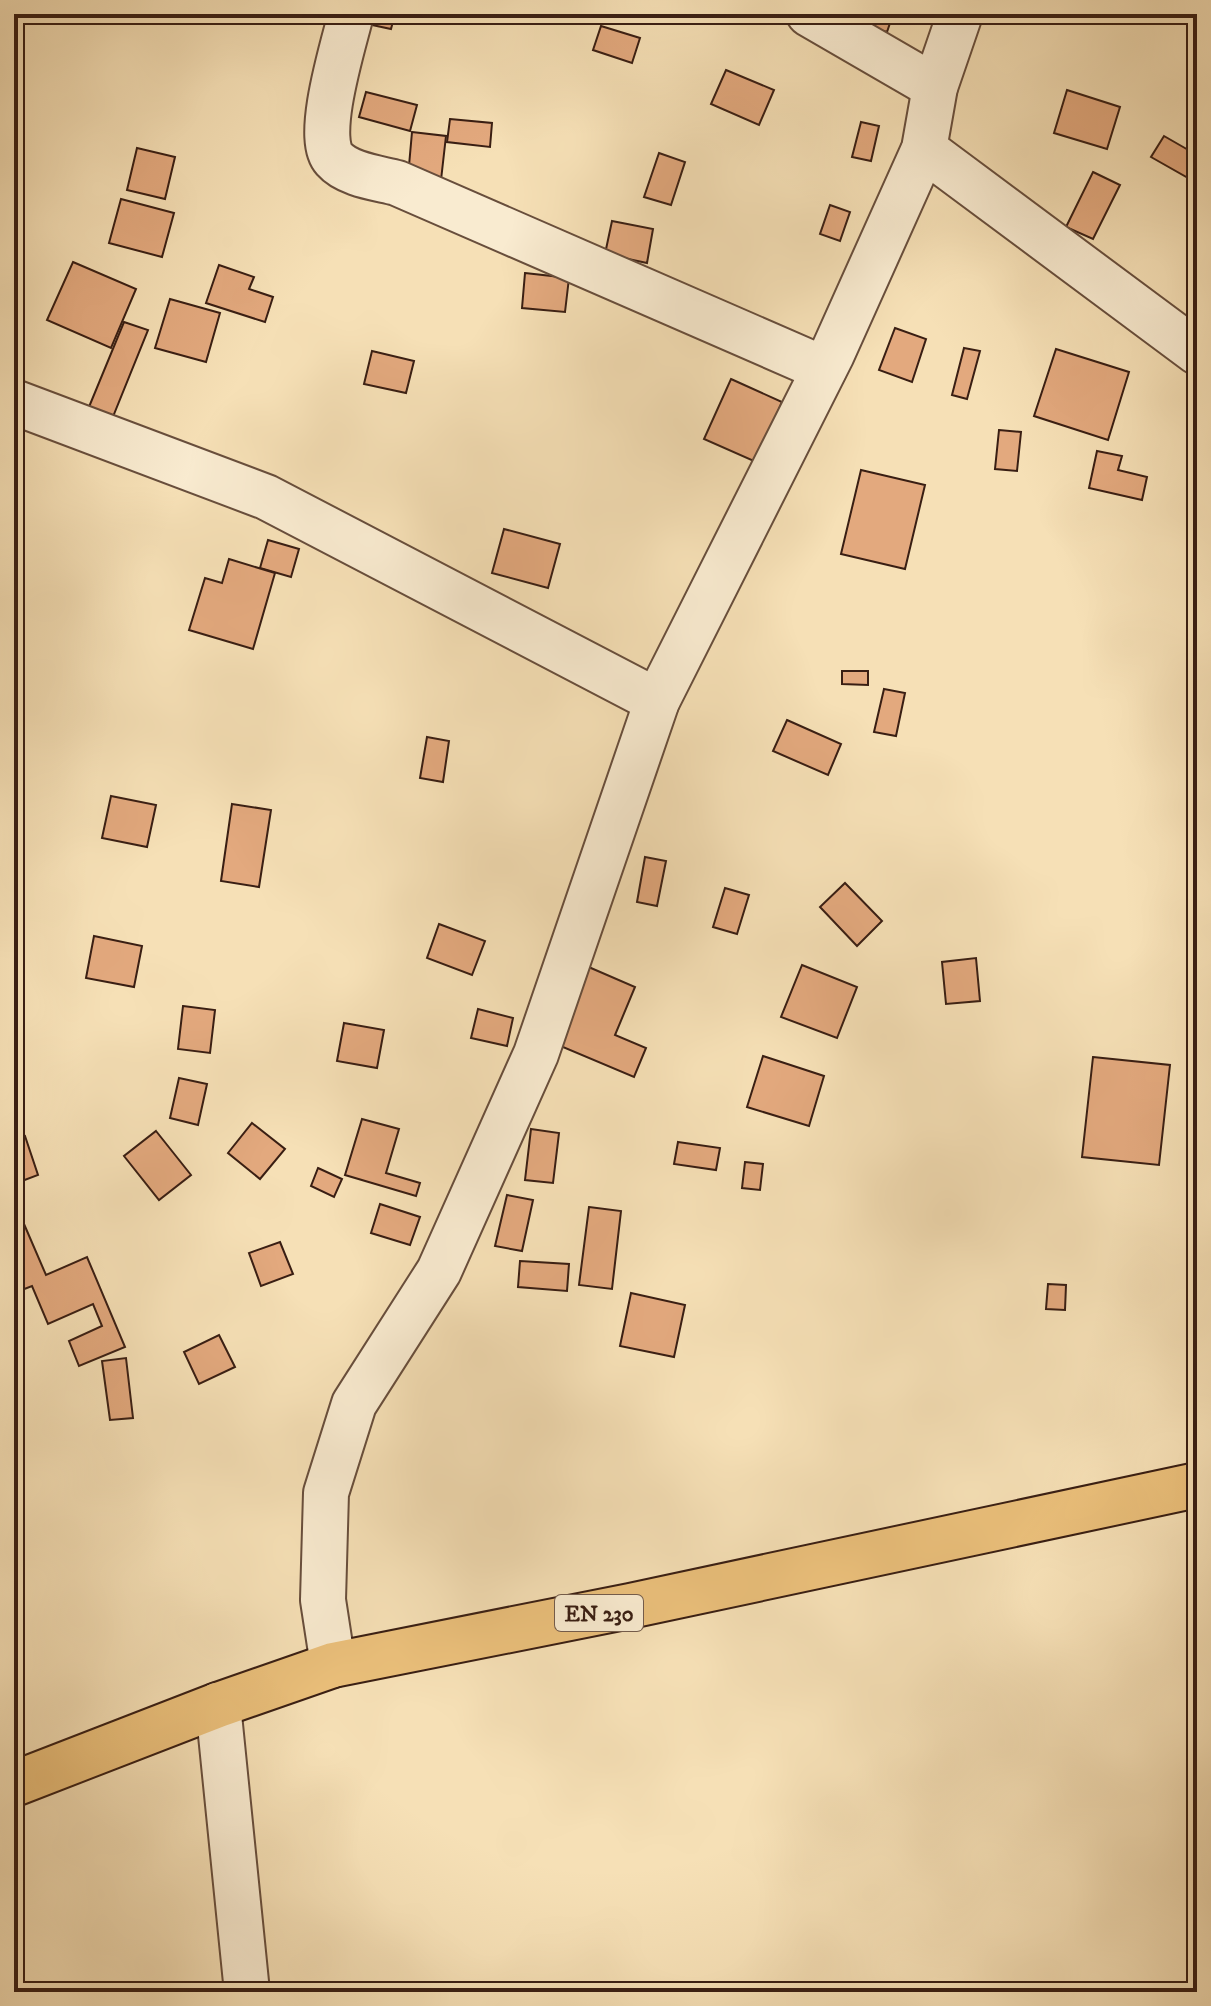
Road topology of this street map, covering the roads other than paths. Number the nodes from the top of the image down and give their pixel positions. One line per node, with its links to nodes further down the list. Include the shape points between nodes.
1 (351, 14): 7 (street, via 328,108 327,141 333,158 348,169 397,183)
2 (809, 14): 4 (street)
3 (960, 14): 4 (street)
4 (935, 87): 5 (street)
5 (924, 149): 6 (street); 7 (street)
6 (1197, 352)
7 (824, 369): 9 (street)
8 (14, 402): 9 (street, via 266,497)
9 (657, 701): 11 (street, via 536,1054 439,1271 354,1404 326,1493 323,1600)
10 (1197, 1485): 11 (main road, EN 230)
11 (333, 1665): 12 (main road, EN 230)
12 (218, 1705): 13 (main road, EN 230); 14 (street)
13 (14, 1784)
14 (247, 1992)

